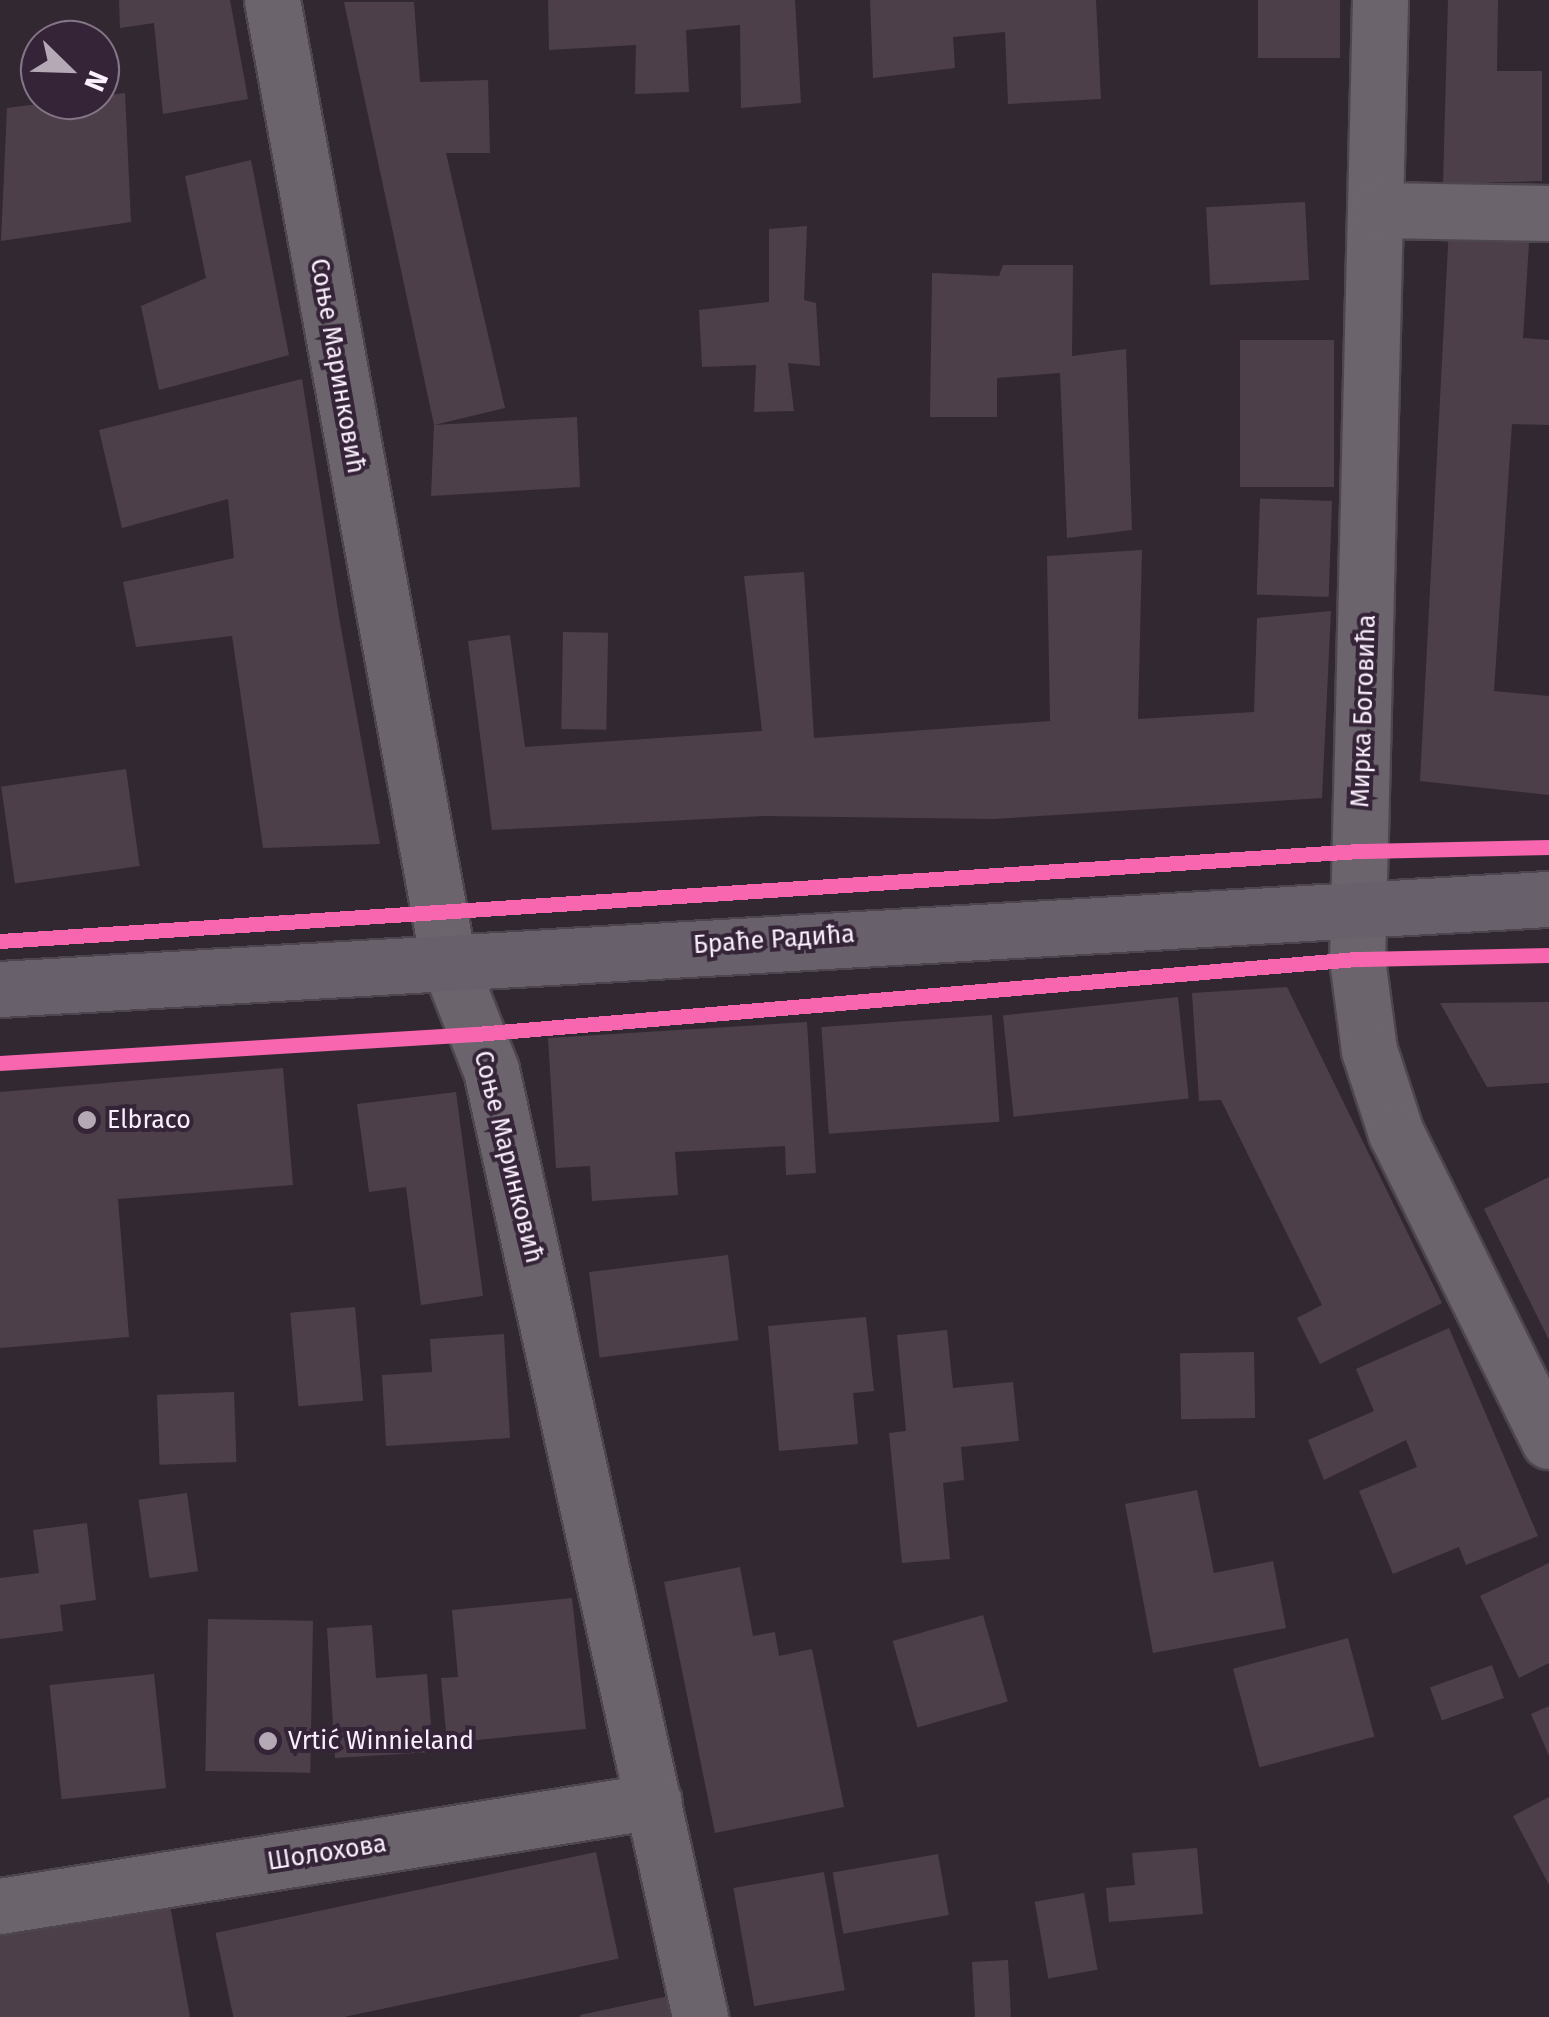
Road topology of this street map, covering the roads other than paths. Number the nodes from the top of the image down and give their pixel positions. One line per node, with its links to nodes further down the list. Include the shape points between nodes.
1 (272, 0): 7 (street, Соње Маринковић)
2 (1380, 0): 3 (street, Мирка Боговића)
3 (1380, 210): 4 (street); 6 (street, Мирка Боговића)
4 (1549, 213)
5 (1549, 899): 6 (street, Браће Радића)
6 (1358, 904): 7 (street, Браће Радића); 9 (street, Мирка Боговића, via 1369,1050 1396,1134)
7 (448, 961): 8 (street, Браће Радића); 10 (street, Соње Маринковић, via 491,1070)
8 (0, 989)
9 (1549, 1441)
10 (654, 1801): 11 (street, Шолохова); 12 (street, Соње Маринковић)
11 (0, 1906)
12 (700, 2017)

